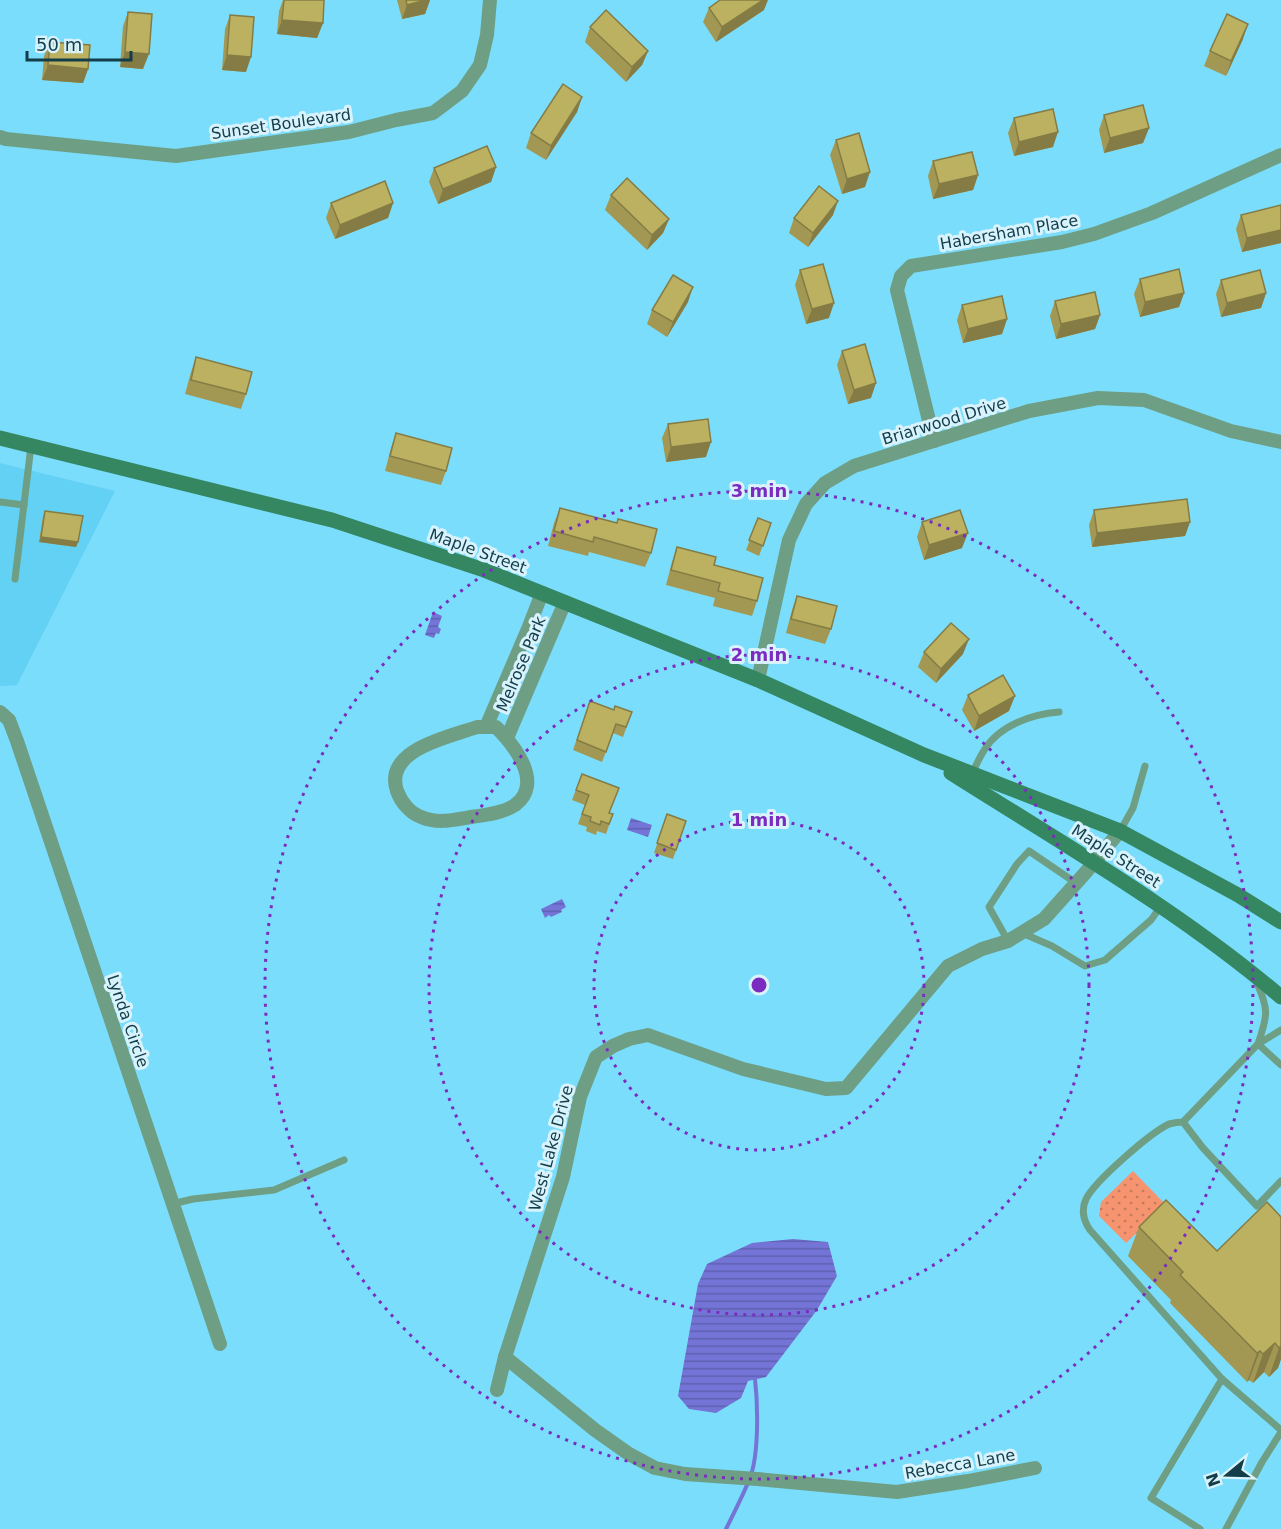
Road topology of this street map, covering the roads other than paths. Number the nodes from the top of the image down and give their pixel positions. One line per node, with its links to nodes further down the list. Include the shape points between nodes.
1 (490, 0): 2 (street, Sunset Boulevard, via 480,65 462,90 433,113 349,132 176,156)
2 (0, 137)
3 (1281, 155): 5 (street, Habersham Place, via 1152,213 1094,234 911,266 901,276 897,290)
4 (0, 438): 7 (main road, Maple Street)
5 (934, 441): 6 (street, Briarwood Drive, via 1029,411 1098,398 1144,400 1231,431); 13 (street, Briarwood Drive, via 855,466 825,483 806,504 789,540)
6 (1281, 442)
7 (31, 446): 9 (lane); 11 (main road, Maple Street, via 332,520)
8 (0, 502): 9 (lane)
9 (24, 505): 10 (lane)
10 (15, 579)
11 (542, 593): 12 (main road, Maple Street); 16 (street, Melrose Park)
12 (565, 602): 13 (main road, Maple Street); 17 (street, Melrose Park)
13 (758, 680): 18 (main road, Maple Street)
14 (0, 712): 36 (street, Lynda Circle, via 9,720 17,741)
15 (1059, 712): 20 (lane, via 1040,714 999,733 986,747)
16 (486, 727): 17 (street, via 496,727); 17 (street, via 477,727 407,755 396,772 395,782 409,810 441,822 514,805 528,783)
17 (507, 738)
18 (924, 755): 20 (main road, Maple Street); 22 (main road, Maple Street)
19 (1145, 766): 21 (lane, via 1133,808)
20 (972, 774): 21 (main road, Maple Street)
21 (1120, 831): 22 (street, West Lake Drive); 25 (main road, Maple Street)
22 (1094, 862): 23 (street, West Lake Drive); 24 (main road, Maple Street)
23 (1076, 883): 26 (street, West Lake Drive, via 1044,919); 27 (lane, via 1029,851 989,907)
24 (1161, 906): 26 (lane, via 1151,920 1105,960 1085,966); 28 (main road, Maple Street)
25 (1281, 922)
26 (1022, 933): 27 (street, West Lake Drive)
27 (1008, 941): 40 (street, West Lake Drive, via 948,966 846,1088 826,1089 743,1069 648,1035 621,1042 596,1057 580,1097 563,1177)
28 (1250, 971): 29 (main road, Maple Street); 31 (lane, via 1268,1017)
29 (1281, 997)
30 (1281, 1030): 31 (lane)
31 (1258, 1044): 32 (lane); 33 (lane)
32 (1281, 1065)
33 (1183, 1122): 37 (lane); 41 (lane, via 1170,1124 1146,1139 1116,1167 1087,1198 1083,1216 1090,1230)
34 (344, 1160): 36 (lane, via 274,1190)
35 (1281, 1181): 37 (lane)
36 (172, 1204): 39 (street, Lynda Circle)
37 (1257, 1206): 38 (lane)
38 (1265, 1214)
39 (220, 1344)
40 (505, 1357): 42 (street); 44 (street, Rebecca Lane, via 595,1430 655,1468 685,1474 897,1492)
41 (1222, 1379): 43 (lane); 45 (lane, via 1151,1498)
42 (498, 1390)
43 (1281, 1431): 46 (lane)
44 (1035, 1468)
45 (1200, 1529)
46 (1226, 1529)

